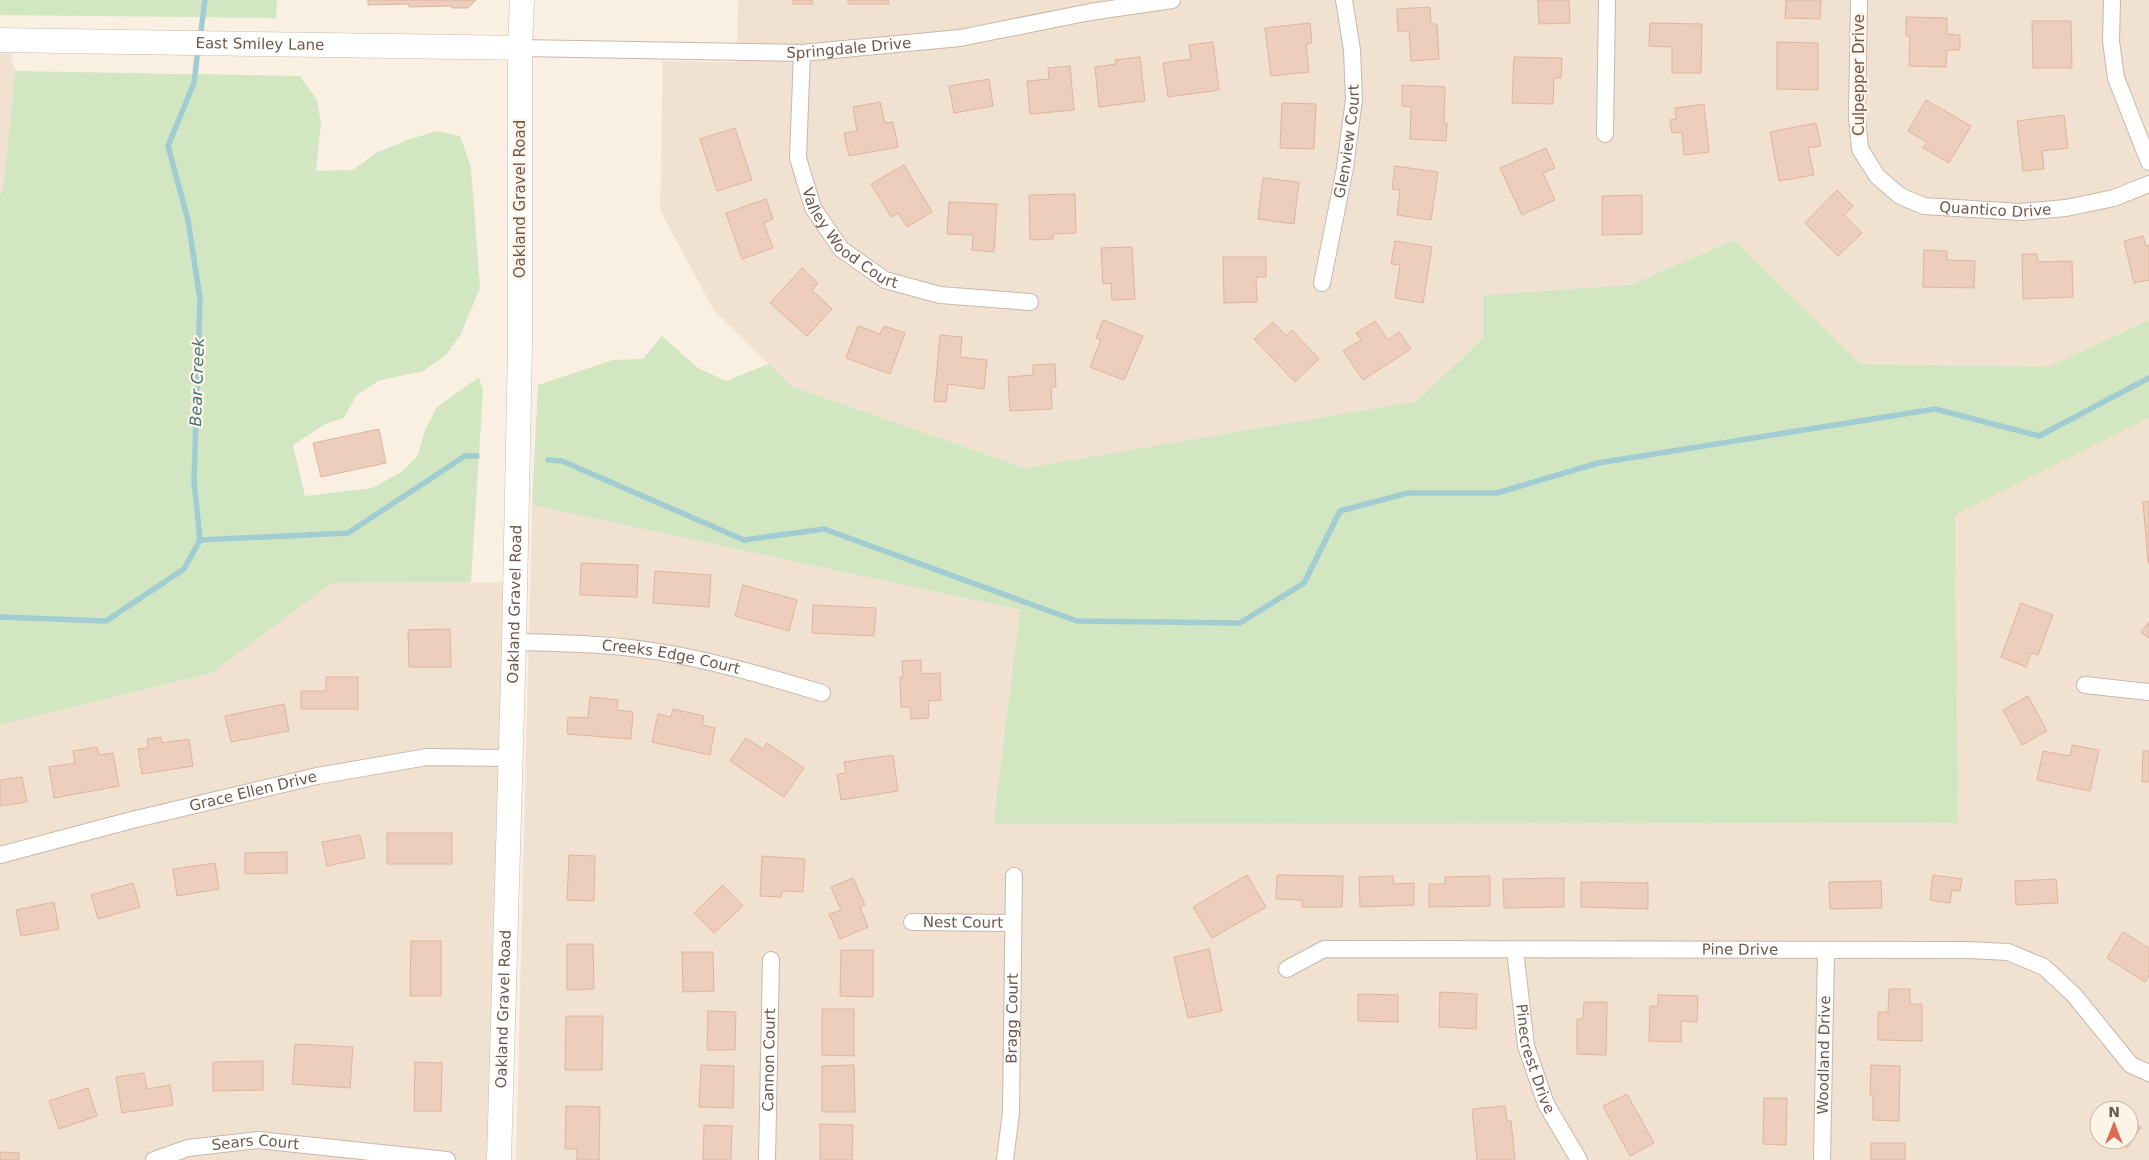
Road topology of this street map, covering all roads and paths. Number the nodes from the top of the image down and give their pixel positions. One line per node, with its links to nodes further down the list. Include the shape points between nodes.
1 (522, 0): 9 (street, Oakland Gravel Road)
2 (1172, 0): 7 (street, Springdale Drive)
3 (1344, 0): 15 (street, Glenview Court, via 1352,50 1354,99 1345,168)
4 (1607, 0): 11 (street)
5 (1859, 0): 12 (street, Culpepper Drive, via 1857,117)
6 (2112, 0): 13 (street, via 2111,41 2116,78)
7 (1090, 6): 10 (street, Springdale Drive, via 960,38)
8 (0, 40): 9 (street, East Smiley Lane)
9 (520, 48): 10 (street, Springdale Drive); 17 (street, Oakland Gravel Road, via 520,346)
10 (802, 53): 16 (street, Valley Wood Court, via 798,158 813,208 841,249 885,280 940,296)
11 (1605, 134)
12 (1860, 149): 14 (street, Quantico Drive, via 1877,176 1900,196 1924,206 2021,212 2066,208 2114,198)
13 (2149, 162)
14 (2149, 184)
15 (1322, 283)
16 (1030, 302)
17 (514, 642): 20 (street, Creeks Edge Court, via 570,643 670,654 762,675); 21 (street, Oakland Gravel Road)
18 (2085, 685): 19 (street)
19 (2149, 692)
20 (822, 693)
21 (510, 758): 22 (street, Grace Ellen Drive, via 427,757 317,776 132,820); 33 (street, Oakland Gravel Road)
22 (0, 856)
23 (1014, 876): 25 (street, Bragg Court)
24 (912, 922): 25 (street, Nest Court)
25 (1013, 923): 35 (street, Bragg Court, via 1011,1112)
26 (1516, 950): 27 (street, Pine Drive); 29 (street, Pine Drive, via 1324,949); 36 (street, Pinecrest Drive, via 1526,1046 1546,1104)
27 (1826, 950): 30 (street, Pine Drive, via 2008,952 2044,967 2074,995 2131,1065); 37 (street, Woodland Drive)
28 (771, 960): 34 (street, Cannon Court)
29 (1287, 969)
30 (2149, 1073)
31 (154, 1160): 32 (street, Sears Court, via 188,1148 258,1140)
32 (447, 1160)
33 (499, 1160)
34 (767, 1160)
35 (1005, 1160)
36 (1579, 1160)
37 (1822, 1160)

